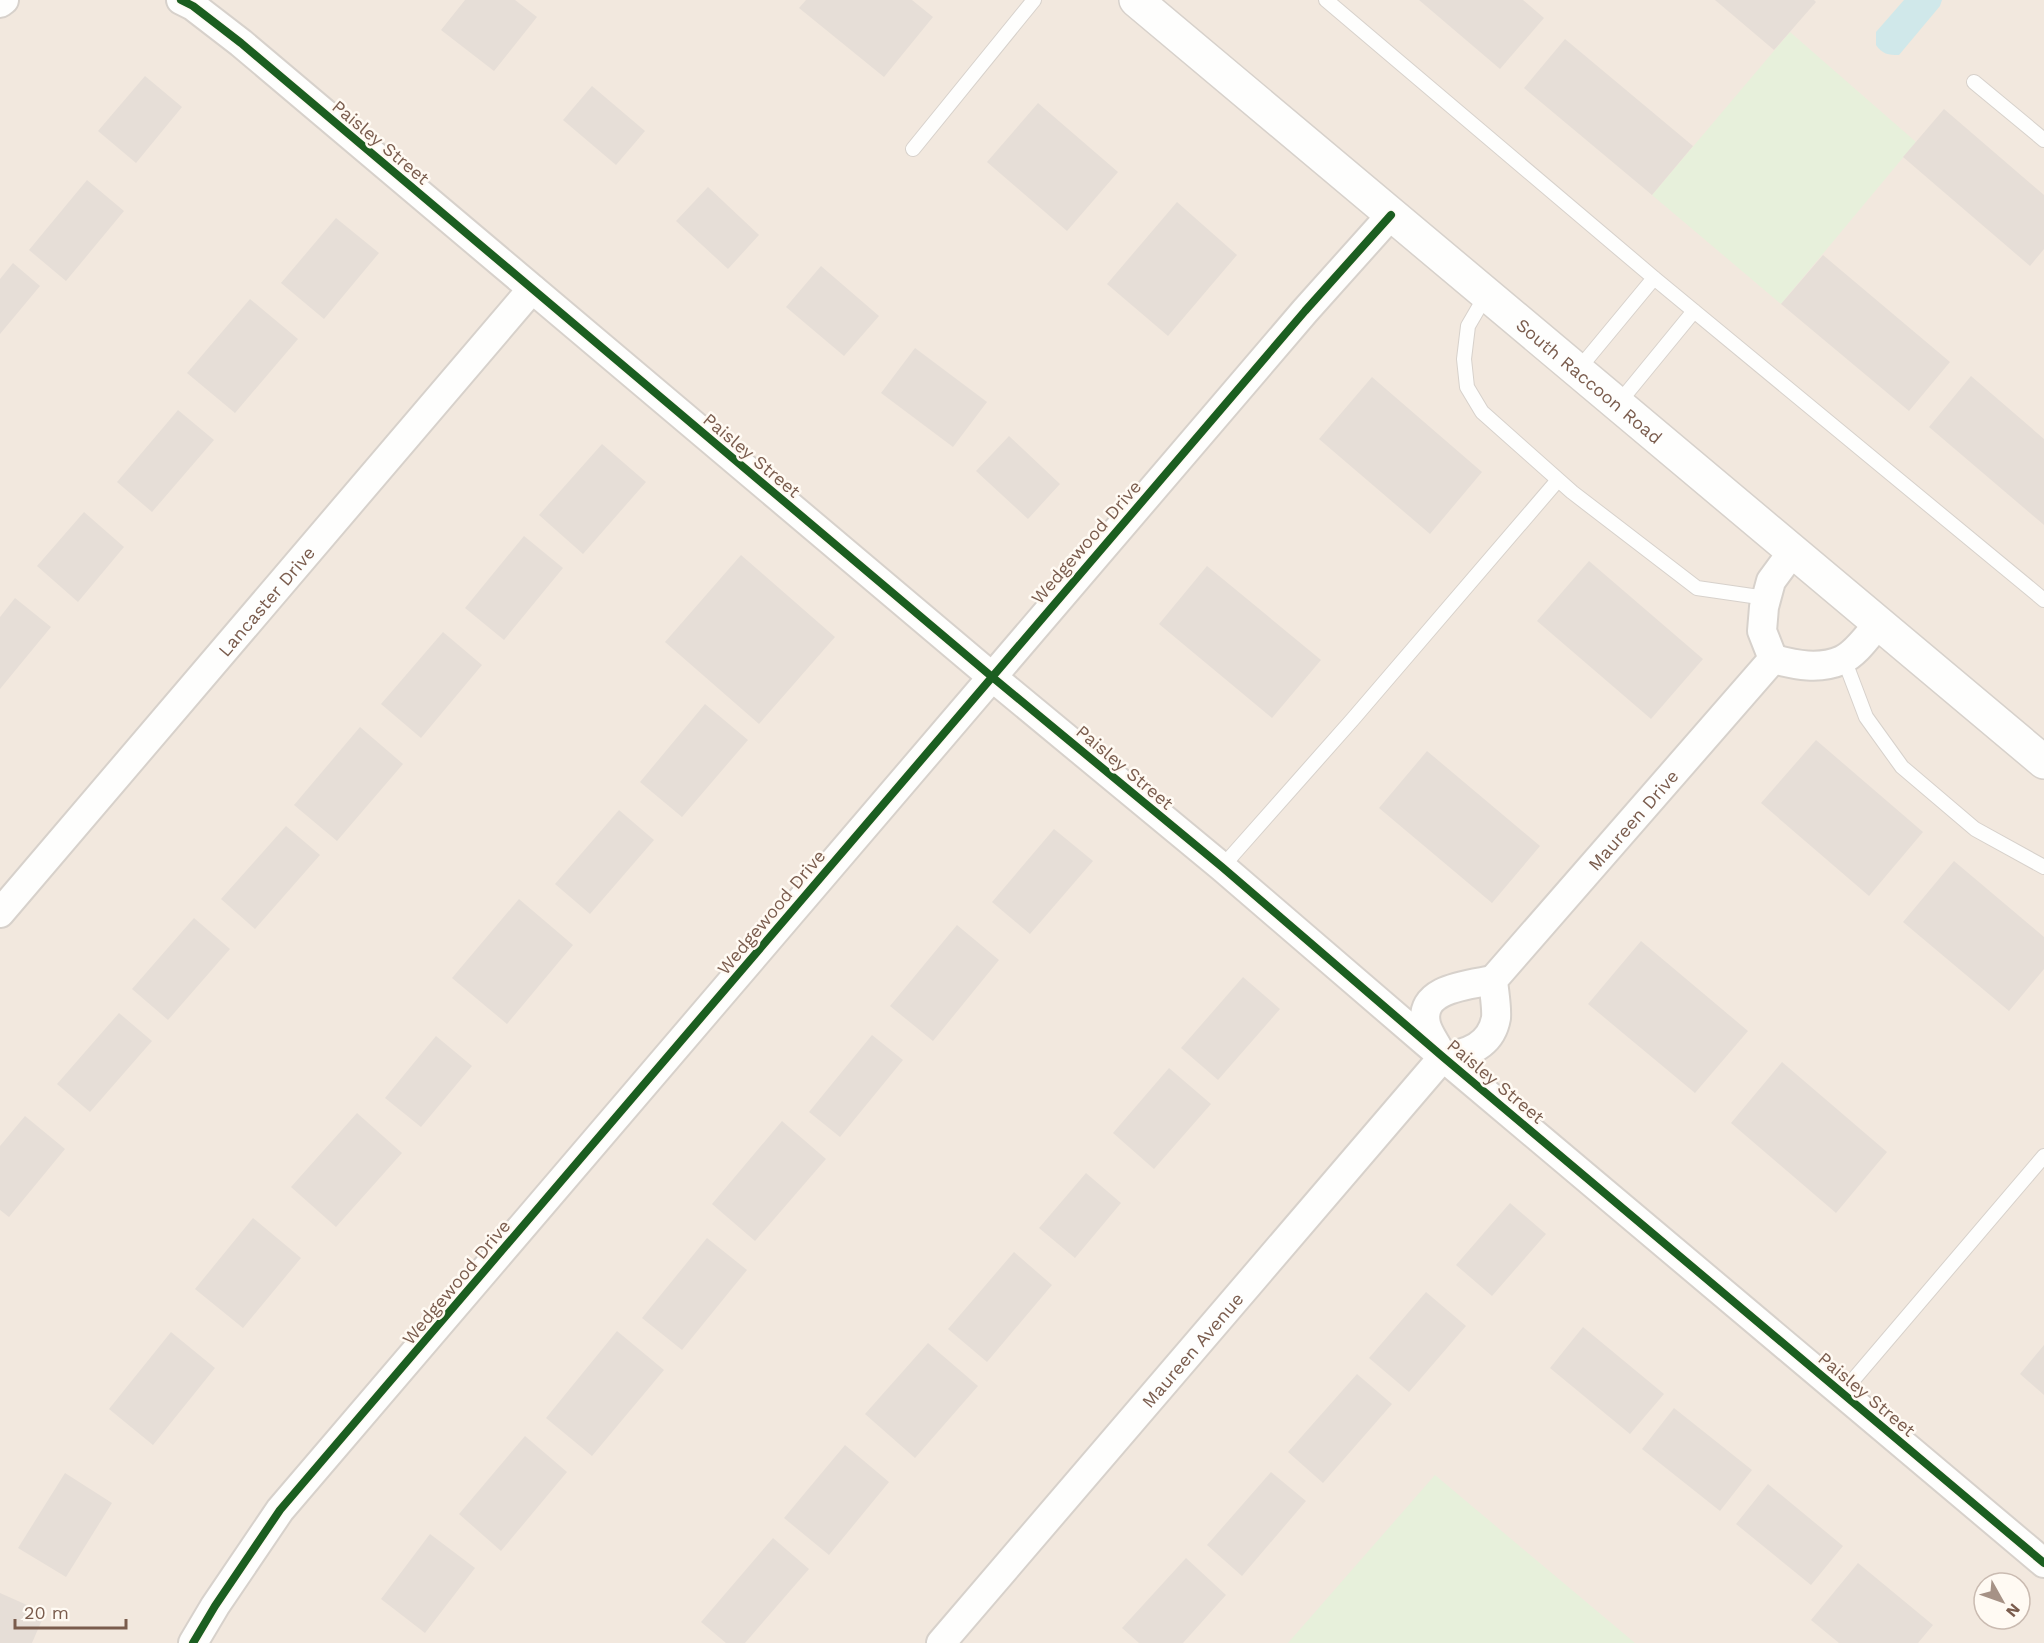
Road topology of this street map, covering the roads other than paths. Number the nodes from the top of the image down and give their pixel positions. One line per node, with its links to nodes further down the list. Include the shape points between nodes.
1 (4, 0): 5 (street)
2 (182, 0): 12 (street, Paisley Street, via 241,43)
3 (1034, 0): 9 (lane)
4 (1326, 0): 11 (lane)
5 (0, 3)
6 (1145, 3): 10 (street, South Raccoon Road)
7 (1974, 82): 8 (lane)
8 (2044, 140)
9 (914, 150)
10 (1390, 215): 13 (street, South Raccoon Road); 24 (street, Wedgewood Drive)
11 (1654, 278): 14 (lane); 15 (lane)
12 (532, 289): 24 (street, Paisley Street); 28 (street, Lancaster Drive)
13 (1487, 294): 15 (street, South Raccoon Road); 17 (lane, via 1467,326 1467,387 1482,412)
14 (1694, 311): 16 (lane); 20 (lane)
15 (1577, 371): 16 (street, South Raccoon Road)
16 (1617, 405): 18 (street, South Raccoon Road)
17 (1558, 480): 19 (lane, via 1697,588); 26 (lane)
18 (1793, 551): 19 (street, via 1770,581); 21 (street, South Raccoon Road)
19 (1766, 598): 22 (street, via 1762,631)
20 (2044, 600)
21 (1879, 623): 23 (street); 25 (street, South Raccoon Road)
22 (1773, 659): 23 (street, via 1800,666); 29 (street, Maureen Drive)
23 (1844, 659): 27 (lane, via 1866,717 1902,767 1975,830)
24 (991, 676): 26 (street, Paisley Street); 34 (street, Wedgewood Drive, via 280,1510)
25 (2042, 758)
26 (1222, 867): 30 (street, Paisley Street)
27 (2044, 867)
28 (0, 912)
29 (1493, 980): 30 (street, via 1496,1018 1488,1037 1464,1054); 30 (street, via 1448,989 1434,998 1426,1011 1426,1025)
30 (1443, 1057): 32 (street, Paisley Street); 35 (street, Maureen Avenue)
31 (2042, 1164): 32 (lane)
32 (1842, 1393): 33 (street, Paisley Street)
33 (2044, 1563)
34 (193, 1643)
35 (941, 1643)

